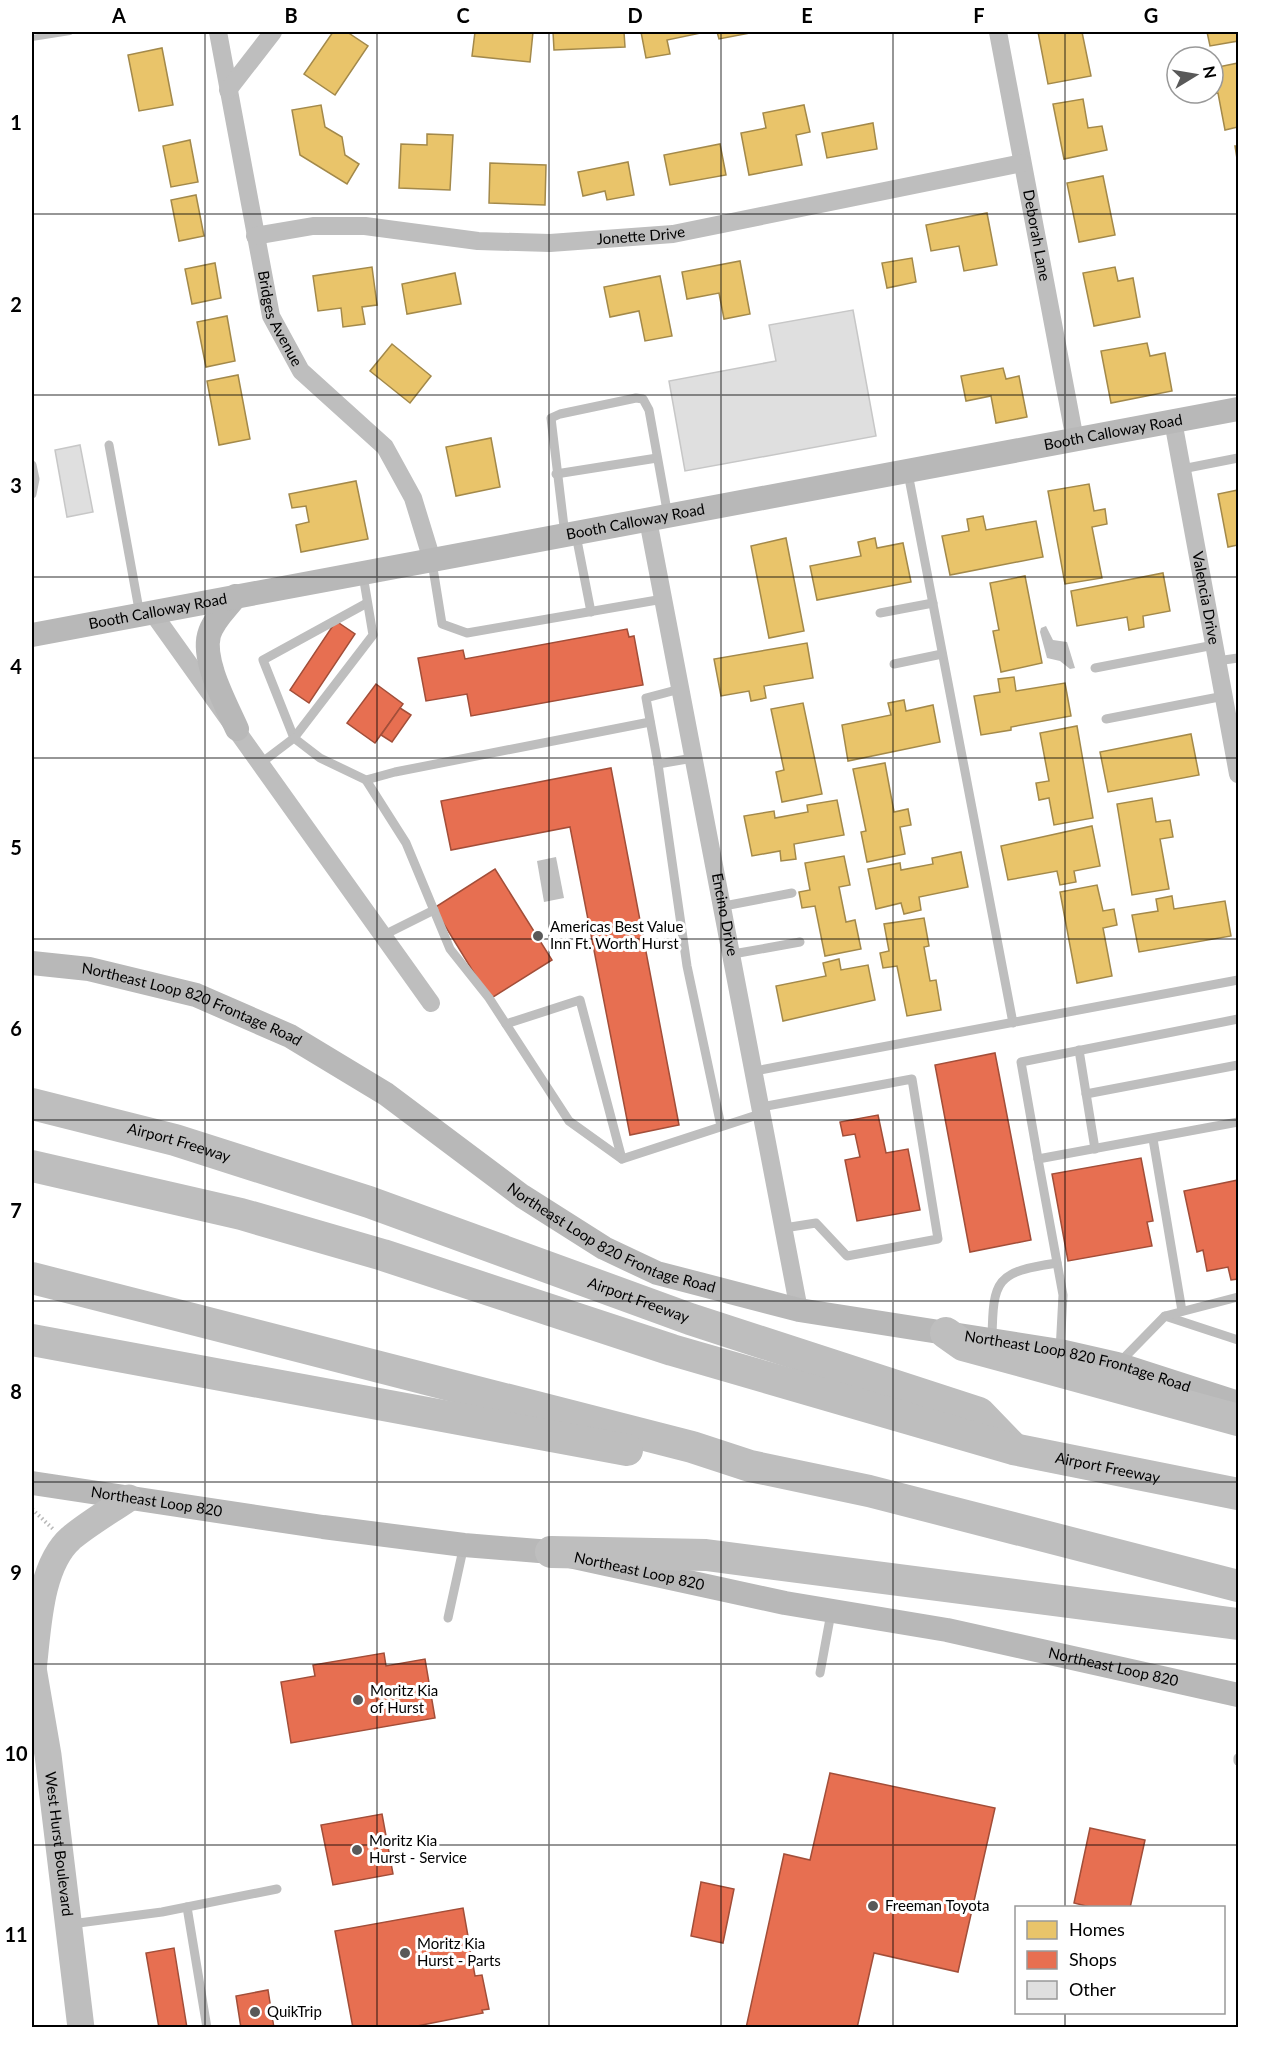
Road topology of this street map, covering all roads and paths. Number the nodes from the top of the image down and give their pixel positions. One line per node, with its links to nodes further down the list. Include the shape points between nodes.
1 (218, 32): 4 (street, Bridges Avenue)
2 (273, 32): 4 (street)
3 (998, 32): 5 (street, Deborah Lane)
4 (228, 90): 6 (street, Bridges Avenue)
5 (1022, 163): 6 (street, Jonette Drive, via 673,234 550,243 478,241 364,226 313,226); 9 (street, Deborah Lane)
6 (255, 236): 20 (street, Bridges Avenue, via 271,316 301,371 385,447 413,498)
7 (1239, 409): 8 (main road, Booth Calloway Road)
8 (1173, 422): 9 (main road, Booth Calloway Road); 14 (street, Valencia Drive)
9 (1074, 440): 15 (main road, Booth Calloway Road)
10 (109, 445): 28 (lane)
11 (657, 458): 16 (lane); 16 (lane, via 649,410 643,399 636,398 551,418); 18 (lane)
12 (1239, 458): 14 (lane)
13 (32, 465): 17 (lane)
14 (1182, 469): 30 (street, Valencia Drive)
15 (907, 471): 18 (main road, Booth Calloway Road); 25 (lane)
16 (556, 474): 19 (lane)
17 (32, 494)
18 (658, 518): 19 (main road, Booth Calloway Road); 23 (street, Encino Drive)
19 (570, 534): 20 (main road, Booth Calloway Road); 26 (lane)
20 (432, 560): 21 (main road, Booth Calloway Road); 26 (lane, via 442,624 467,633)
21 (362, 573): 22 (main road, Booth Calloway Road); 24 (lane)
22 (236, 596): 28 (main road, Booth Calloway Road); 39 (main road, via 209,633 208,646 218,687)
23 (663, 599): 26 (lane); 35 (street, Encino Drive)
24 (367, 603): 40 (lane, via 373,635); 40 (lane, via 263,660)
25 (933, 603): 27 (lane); 31 (lane)
26 (591, 612)
27 (880, 613)
28 (146, 614): 29 (main road, Booth Calloway Road); 39 (street)
29 (32, 635)
30 (1216, 653): 32 (lane); 34 (lane); 36 (street, Valencia Drive)
31 (942, 654): 33 (lane); 56 (lane)
32 (1239, 658)
33 (894, 664)
34 (1095, 668)
35 (680, 689): 38 (lane, via 646,699); 41 (street, Encino Drive)
36 (1224, 696): 37 (lane); 44 (street, Valencia Drive)
37 (1106, 719)
38 (650, 723): 43 (lane); 45 (lane)
39 (237, 729): 42 (street)
40 (294, 738): 42 (lane); 45 (lane, via 320,758)
41 (693, 758): 43 (lane); 47 (street, Encino Drive)
42 (261, 763): 49 (street)
43 (658, 765): 65 (lane, via 687,966)
44 (1239, 774)
45 (366, 780): 48 (lane, via 406,843)
46 (792, 893): 47 (lane)
47 (724, 906): 51 (street, Encino Drive)
48 (434, 910): 49 (lane); 57 (lane, via 450,949)
49 (382, 936): 54 (street)
50 (800, 942): 51 (lane)
51 (733, 954): 60 (street, Encino Drive)
52 (32, 963): 75 (main road, Northeast Loop 820 Frontage Road, via 89,969 196,995 290,1036 386,1094 522,1196 604,1248 657,1273)
53 (1239, 981): 56 (lane)
54 (431, 1003)
55 (1239, 1019): 58 (lane)
56 (1013, 1023): 60 (lane)
57 (506, 1024): 68 (lane, via 569,1121); 68 (lane, via 580,1000)
58 (1079, 1050): 61 (lane); 69 (lane, via 1021,1062)
59 (1239, 1065): 61 (lane)
60 (755, 1071): 63 (street, Encino Drive)
61 (1086, 1094): 67 (lane)
62 (32, 1104): 86 (highway, Airport Freeway, via 175,1140 369,1202 690,1319 979,1413)
63 (762, 1110): 65 (lane); 71 (street, Encino Drive); 71 (lane, via 912,1079 939,1239 847,1256 816,1223)
64 (1239, 1122): 66 (lane)
65 (721, 1126): 68 (lane)
66 (1153, 1139): 67 (lane); 76 (lane)
67 (1095, 1149): 69 (lane)
68 (621, 1159)
69 (1038, 1159): 72 (lane)
70 (32, 1166): 86 (highway, via 241,1214 383,1255 672,1350)
71 (784, 1228): 75 (street, Encino Drive)
72 (1057, 1263): 79 (lane, via 1011,1273 998,1284); 82 (lane, via 1063,1295)
73 (32, 1278): 87 (highway, via 692,1447)
74 (1239, 1297): 76 (lane)
75 (799, 1310): 78 (main road, Northeast Loop 820 Frontage Road)
76 (1182, 1311): 77 (lane)
77 (1165, 1316): 81 (lane); 83 (lane)
78 (946, 1332): 79 (main road, Northeast Loop 820 Frontage Road); 85 (highway, via 963,1345)
79 (992, 1339): 82 (main road, Northeast Loop 820 Frontage Road)
80 (32, 1340): 87 (highway, via 690,1462)
81 (1239, 1340)
82 (1060, 1351): 83 (main road, Northeast Loop 820 Frontage Road)
83 (1117, 1364): 84 (main road, Northeast Loop 820 Frontage Road)
84 (1239, 1403)
85 (1239, 1420)
86 (1013, 1449): 89 (highway, Airport Freeway)
87 (750, 1466): 95 (highway, via 869,1491)
88 (32, 1483): 90 (main road, Northeast Loop 820)
89 (1239, 1494)
90 (129, 1498): 93 (main road, Northeast Loop 820); 99 (main road, West Hurst Boulevard, via 70,1539 55,1562 43,1590)
91 (32, 1509): 92 (path)
92 (56, 1532)
93 (464, 1545): 94 (main road, Northeast Loop 820); 97 (lane)
94 (551, 1552): 96 (main road, Northeast Loop 820); 98 (highway, via 706,1555)
95 (1239, 1586)
96 (832, 1611): 100 (lane); 101 (main road, Northeast Loop 820, via 947,1630)
97 (448, 1618)
98 (1239, 1624)
99 (32, 1666): 104 (main road, West Hurst Boulevard, via 48,1755)
100 (820, 1673)
101 (1239, 1695)
102 (277, 1890): 103 (lane)
103 (187, 1907): 104 (lane); 106 (lane)
104 (69, 1924): 105 (main road, West Hurst Boulevard)
105 (81, 2028)
106 (207, 2028)

